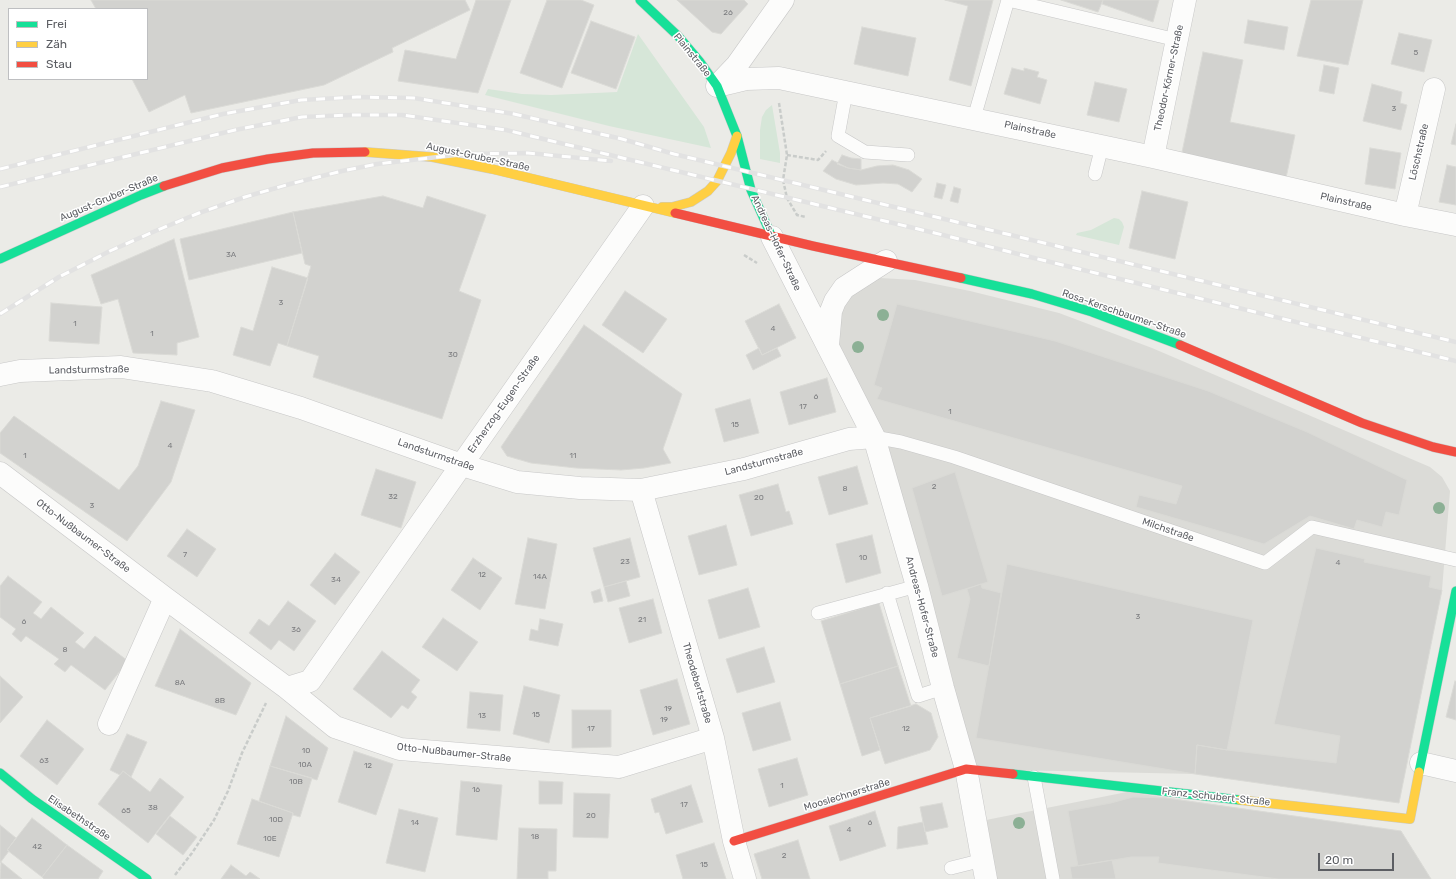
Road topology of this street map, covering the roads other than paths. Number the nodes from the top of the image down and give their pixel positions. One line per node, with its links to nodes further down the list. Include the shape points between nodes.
1 (640, 0): 5 (street, Plainstraße, via 678,36)
2 (782, 0): 5 (street, via 737,65)
3 (1185, 0): 4 (street, Theodor-Körner-Straße)
4 (1177, 40): 8 (lane, via 1008,0); 12 (street, Theodor-Körner-Straße)
5 (716, 86): 7 (street, Plainstraße, via 746,79 779,78); 9 (street, Andreas-Hofer-Straße)
6 (1434, 89): 15 (street, Löschstraße)
7 (846, 92): 8 (street, Plainstraße); 11 (lane, via 838,136 865,152)
8 (974, 118): 10 (street, Plainstraße)
9 (737, 136): 14 (street, via 717,181 708,191 691,202 672,207); 17 (street, Andreas-Hofer-Straße, via 751,190)
10 (1102, 146): 12 (street, Plainstraße); 13 (lane)
11 (908, 155)
12 (1153, 157): 15 (street, Plainstraße)
13 (1095, 174)
14 (647, 207): 17 (street, August-Gruber-Straße); 18 (street, August-Gruber-Straße, via 432,157 369,152 313,153 222,168 181,180 141,195); 24 (street, Erzherzog-Eugen-Straße)
15 (1405, 215): 16 (street, Plainstraße)
16 (1456, 225)
17 (772, 237): 19 (street, Rosa-Kerschbaumer-Straße); 20 (street, Andreas-Hofer-Straße)
18 (0, 259)
19 (886, 261): 20 (street, via 844,288 835,301 831,311); 23 (street, Rosa-Kerschbaumer-Straße, via 1032,294 1092,312 1166,339 1362,423 1432,447)
20 (828, 345): 22 (street, Andreas-Hofer-Straße)
21 (0, 375): 24 (street, Landsturmstraße, via 20,371 121,368 212,381 301,408)
22 (874, 437): 26 (street, Landsturmstraße, via 848,439 744,469); 27 (lane, Milchstraße, via 954,457 1265,563 1312,527); 28 (street, Andreas-Hofer-Straße)
23 (1456, 452)
24 (462, 465): 26 (street, Landsturmstraße, via 517,482); 33 (street, Erzherzog-Eugen-Straße, via 310,681)
25 (0, 473): 31 (street, Otto-Nußbaumer-Straße)
26 (641, 490): 36 (street, Theodebertstraße)
27 (1456, 560)
28 (917, 586): 30 (lane); 34 (street, Andreas-Hofer-Straße)
29 (1456, 591): 37 (street, Franz-Schubert-Straße)
30 (887, 593): 32 (lane); 34 (lane, via 918,696)
31 (165, 598): 33 (street, Otto-Nußbaumer-Straße); 35 (street)
32 (818, 613)
33 (287, 688): 36 (street, Otto-Nußbaumer-Straße, via 335,727 400,749 619,767)
34 (943, 688): 38 (street, Andreas-Hofer-Straße)
35 (109, 724)
36 (713, 738): 42 (street, Theodebertstraße)
37 (1421, 763): 39 (street); 41 (street, Franz-Schubert-Straße, via 1410,818)
38 (966, 769): 41 (street, Franz-Schubert-Straße); 42 (street, Mooslechnerstraße); 44 (street, Andreas-Hofer-Straße)
39 (1456, 771)
40 (0, 773): 45 (street, Elisabethstraße, via 32,799)
41 (1034, 777): 47 (lane)
42 (734, 841): 46 (street, Theodebertstraße)
43 (951, 868): 44 (lane)
44 (985, 869)
45 (147, 879)
46 (745, 879)
47 (1053, 879)

